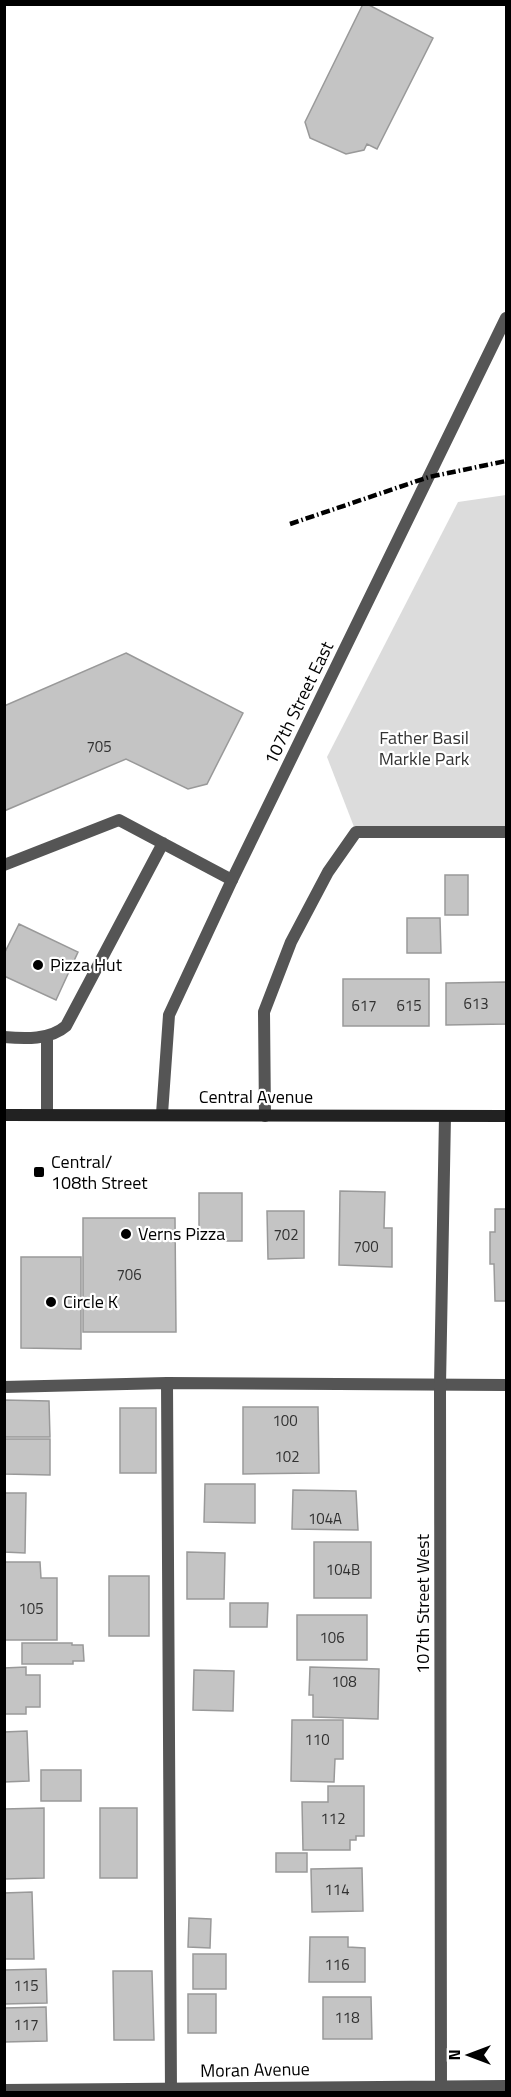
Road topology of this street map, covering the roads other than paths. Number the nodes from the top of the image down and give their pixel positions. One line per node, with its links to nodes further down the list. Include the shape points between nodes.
1 (507, 318): 5 (street, 107th Street East)
2 (507, 832): 11 (street, via 356,832 328,872 291,942 264,1012)
3 (163, 843): 4 (street, via 119,820); 5 (street); 7 (street, via 66,1026)
4 (4, 865)
5 (232, 880): 8 (street, 107th Street East, via 169,1015)
6 (4, 1037): 7 (street)
7 (47, 1037): 10 (street)
8 (162, 1114): 10 (main road, Central Avenue); 11 (main road, Central Avenue)
9 (4, 1115): 10 (main road, Central Avenue)
10 (47, 1115)
11 (264, 1116): 12 (main road, Central Avenue)
12 (445, 1116): 13 (main road, Central Avenue); 16 (street, 107th Street West)
13 (507, 1116)
14 (167, 1383): 16 (street); 17 (street); 21 (street)
15 (507, 1385): 16 (street)
16 (440, 1386): 19 (street, 107th Street West)
17 (4, 1387)
18 (507, 2086): 19 (street, Moran Avenue)
19 (441, 2090): 21 (street, Moran Avenue)
20 (4, 2091): 21 (street, Moran Avenue)
21 (171, 2091)

